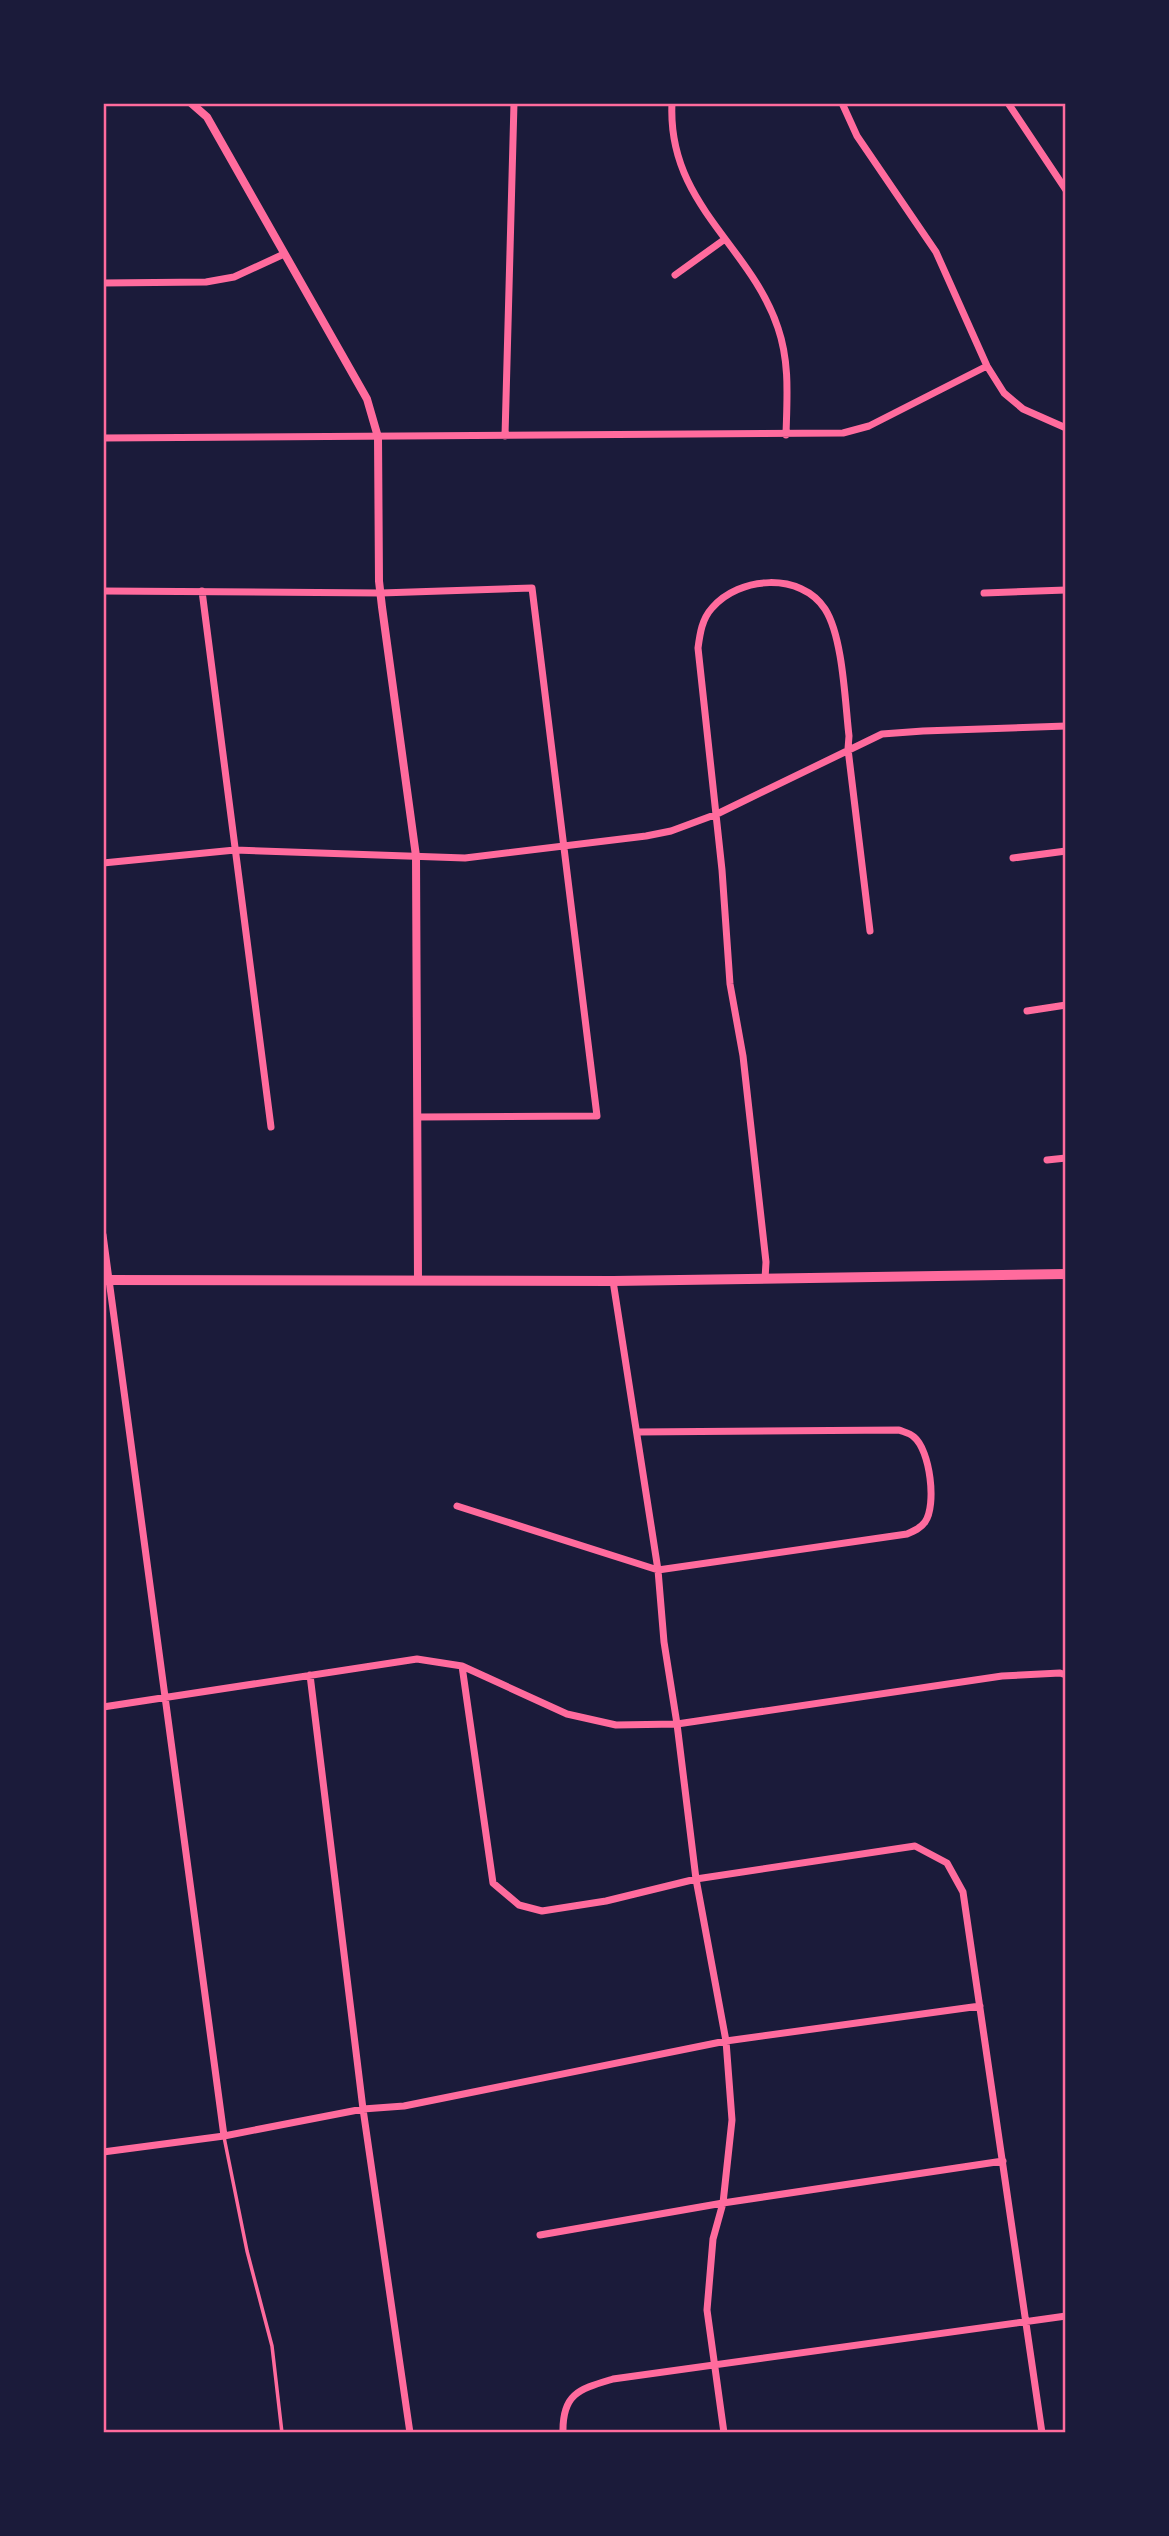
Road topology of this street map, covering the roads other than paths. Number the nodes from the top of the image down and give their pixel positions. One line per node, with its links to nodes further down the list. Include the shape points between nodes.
1 (191, 103): 8 (street, via 206,117)
2 (514, 103): 14 (street)
3 (672, 103): 7 (street, via 673,143 684,177)
4 (842, 103): 11 (street, via 857,136 936,252)
5 (1008, 103): 6 (street)
6 (1066, 190)
7 (726, 239): 9 (street); 13 (street, via 762,293 778,327 788,366)
8 (284, 254): 10 (street, via 234,277 206,282); 15 (street, via 367,399)
9 (675, 275)
10 (103, 284)
11 (987, 366): 12 (street, via 1004,393 1023,409); 13 (street, via 869,426 843,433)
12 (1066, 428)
13 (786, 435): 14 (street)
14 (505, 436): 15 (street)
15 (378, 437): 16 (street); 20 (street)
16 (103, 438)
17 (1066, 590): 21 (street)
18 (103, 591): 19 (street)
19 (202, 591): 20 (street); 26 (street)
20 (381, 593): 25 (street, via 532,589); 28 (street)
21 (984, 593)
22 (1066, 726): 23 (street, via 882,734)
23 (848, 749): 24 (street); 24 (street, via 835,630 825,609 812,594 795,585 743,587 727,594 711,608 701,626 698,648); 31 (street)
24 (717, 814): 25 (street, via 671,831); 40 (street, via 730,984 743,1056)
25 (564, 846): 28 (street, via 465,858); 34 (street, via 597,1116)
26 (235, 850): 28 (street); 30 (street); 35 (street)
27 (1066, 851): 29 (street)
28 (416, 856): 34 (street)
29 (1013, 858)
30 (103, 863)
31 (870, 931)
32 (1066, 1005): 33 (street)
33 (1027, 1010)
34 (419, 1117): 42 (street)
35 (271, 1127)
36 (1066, 1158): 37 (street)
37 (1047, 1160)
38 (103, 1235): 41 (street)
39 (1066, 1274): 40 (main road)
40 (765, 1279): 43 (main road)
41 (106, 1280): 42 (main road); 50 (street)
42 (418, 1280): 43 (main road)
43 (613, 1281): 44 (street)
44 (637, 1432): 46 (street); 46 (street, via 899,1430 915,1437 926,1456 932,1504 916,1530)
45 (457, 1506): 46 (street)
46 (658, 1570): 52 (street)
47 (462, 1666): 48 (street, via 417,1659); 52 (street, via 567,1714 616,1725); 53 (street, via 493,1883 519,1905 542,1911)
48 (310, 1675): 50 (street); 56 (street)
49 (1066, 1675): 52 (street, via 1002,1676)
50 (164, 1699): 51 (street); 57 (street)
51 (103, 1707)
52 (677, 1724): 53 (street)
53 (696, 1879): 54 (street, via 915,1846 947,1863 963,1892); 55 (street)
54 (980, 2006): 55 (street); 59 (street)
55 (726, 2041): 56 (street, via 404,2106); 60 (street, via 732,2120)
56 (363, 2109): 57 (street); 66 (street)
57 (224, 2136): 58 (street); 65 (lane, via 272,2346)
58 (103, 2152)
59 (1003, 2161): 60 (street); 63 (street)
60 (723, 2203): 61 (street); 64 (street, via 713,2238 707,2310)
61 (540, 2235)
62 (1066, 2316): 63 (street)
63 (1027, 2321): 64 (street); 69 (street)
64 (714, 2365): 67 (street, via 613,2379 585,2388 572,2397 562,2414); 68 (street)
65 (282, 2433)
66 (410, 2433)
67 (563, 2433)
68 (724, 2433)
69 (1042, 2433)

